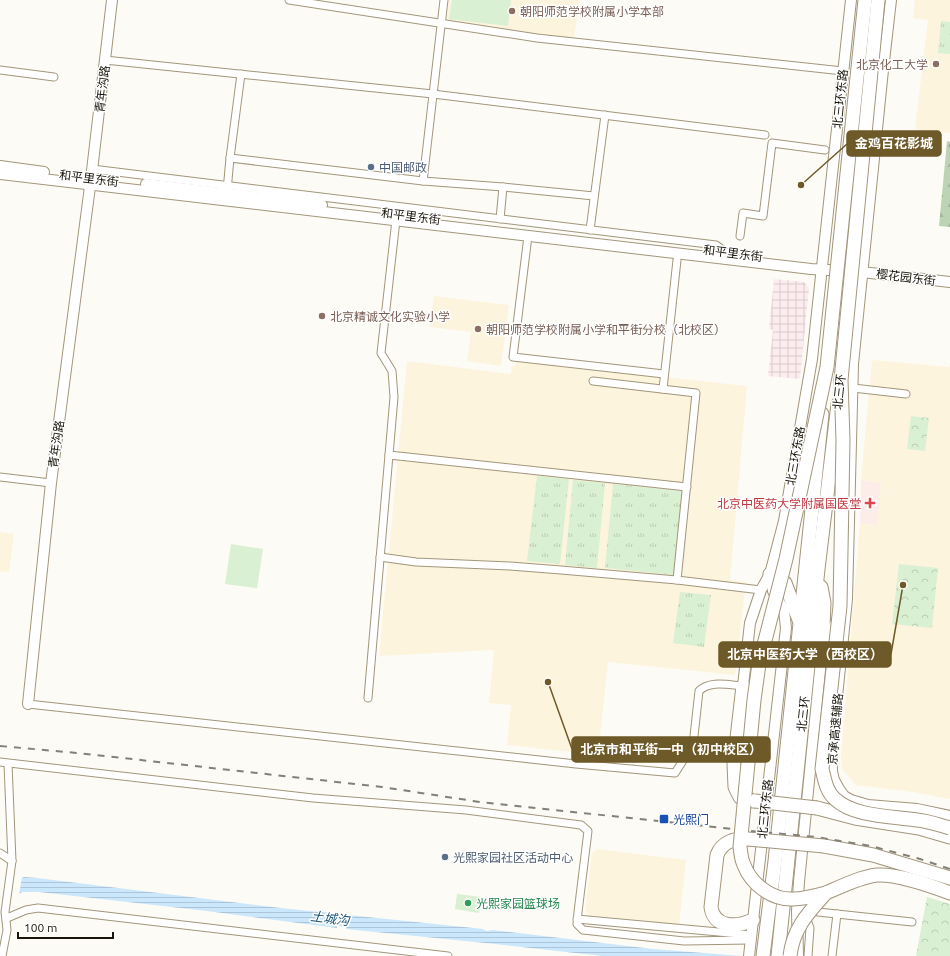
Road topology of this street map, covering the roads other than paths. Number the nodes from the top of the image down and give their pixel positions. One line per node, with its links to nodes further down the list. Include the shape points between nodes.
1 (112, 0): 8 (street, 青年沟路)
2 (289, 0): 7 (street)
3 (444, 0): 7 (street)
4 (850, 0): 10 (street, 北三环东路)
5 (866, 0): 6 (street); 39 (highway, 北三环, bridge)
6 (887, 0): 33 (street); 41 (highway, 北三环, bridge)
7 (441, 24): 10 (street, via 537,38); 13 (street)
8 (105, 60): 11 (street); 20 (street, 青年沟路)
9 (0, 70): 12 (street)
10 (843, 71): 32 (street, 北三环东路)
11 (241, 74): 13 (street); 17 (street)
12 (54, 77)
13 (433, 94): 14 (street); 21 (street)
14 (605, 115): 15 (street); 24 (street)
15 (765, 135)
16 (825, 150): 29 (street, via 772,143 763,216 743,213)
17 (230, 158): 21 (street); 23 (street)
18 (0, 166): 20 (street, 和平里东街)
19 (0, 174): 20 (street, 和平里东街)
20 (91, 178): 23 (street, 和平里东街); 26 (street, 和平里东街); 48 (street, 青年沟路)
21 (424, 181): 22 (street)
22 (503, 187): 24 (street); 25 (street)
23 (228, 189): 25 (street); 30 (street, 和平里东街, via 387,213)
24 (594, 196): 27 (street)
25 (500, 219): 27 (street)
26 (396, 220): 28 (street, 和平里东街); 46 (street, via 381,353 392,371 394,397)
27 (590, 230): 30 (street, via 716,245)
28 (528, 236): 32 (street, 和平里东街); 40 (street, via 513,356)
29 (740, 236)
30 (726, 252): 32 (street, 和平里东街)
31 (676, 260): 40 (street)
32 (822, 267): 33 (street, 樱花园东街); 35 (street, 北三环东路)
33 (862, 272): 34 (street, 樱花园东街); 36 (street)
34 (950, 282)
35 (820, 288): 36 (street); 37 (street, 北三环东路)
36 (860, 292): 38 (street)
37 (812, 359): 38 (street); 52 (street, 北三环东路, via 784,521)
38 (853, 364): 43 (street)
39 (827, 367): 57 (highway, 北三环); 74 (highway, bridge, via 786,559 759,664 740,847 744,865 751,878 773,896 791,900)
40 (664, 374): 44 (street)
41 (841, 380): 51 (highway, 北三环); 66 (highway, bridge, via 843,440 840,606 822,769 827,788 835,799 849,809 920,820)
42 (593, 381): 44 (street)
43 (853, 388): 45 (street); 56 (street)
44 (663, 389): 49 (street, via 696,393)
45 (906, 394)
46 (389, 455): 49 (street); 50 (street)
47 (0, 477): 48 (street)
48 (51, 483): 61 (street, 青年沟路)
49 (687, 487): 53 (street)
50 (380, 557): 53 (street, via 416,562 510,566); 60 (street)
51 (818, 569): 58 (highway, via 824,603); 64 (highway, 北三环)
52 (770, 574): 54 (street); 55 (street, 北三环东路); 57 (highway, via 785,583)
53 (677, 580): 54 (street)
54 (761, 590): 55 (street); 59 (street, via 750,623)
55 (773, 591): 79 (street, 北三环东路, via 784,610 786,628)
56 (847, 599): 58 (street); 65 (street, 京承高速辅路, via 832,746 834,780 844,796 859,803 917,809)
57 (800, 621): 64 (highway, 北三环)
58 (822, 650): 72 (street)
59 (743, 686): 61 (street, via 712,684 699,691 693,746 675,773); 67 (highway, bridge, via 734,764 735,787 740,797 817,808 855,818 919,828)
60 (368, 698)
61 (28, 704)
62 (0, 762): 63 (street)
63 (8, 764): 69 (street); 78 (street, via 313,798 466,810 581,825 588,831)
64 (789, 784): 70 (highway, 北三环东路)
65 (950, 816)
66 (950, 828)
67 (950, 837)
68 (0, 854): 69 (street)
69 (12, 861): 77 (street)
70 (781, 862): 85 (highway); 86 (highway)
71 (950, 878): 79 (highway, bridge, via 873,855 824,846 739,838 719,849 712,916 729,924)
72 (799, 882): 75 (street); 82 (street, via 797,911)
73 (950, 892): 74 (highway, via 900,878 876,875)
74 (826, 893): 82 (highway, bridge, via 799,927)
75 (802, 904): 76 (street, via 818,912); 82 (street, via 810,928)
76 (837, 914): 80 (street); 87 (street)
77 (6, 915): 83 (street, via 7,930); 84 (street, via 38,908)
78 (577, 919): 81 (street); 81 (street, via 577,924 583,930)
79 (753, 920): 81 (street, 北三环东路)
80 (912, 922)
81 (750, 945)
82 (801, 955)
83 (2, 956)
84 (448, 956)
85 (763, 956)
86 (778, 956)
87 (832, 956)

